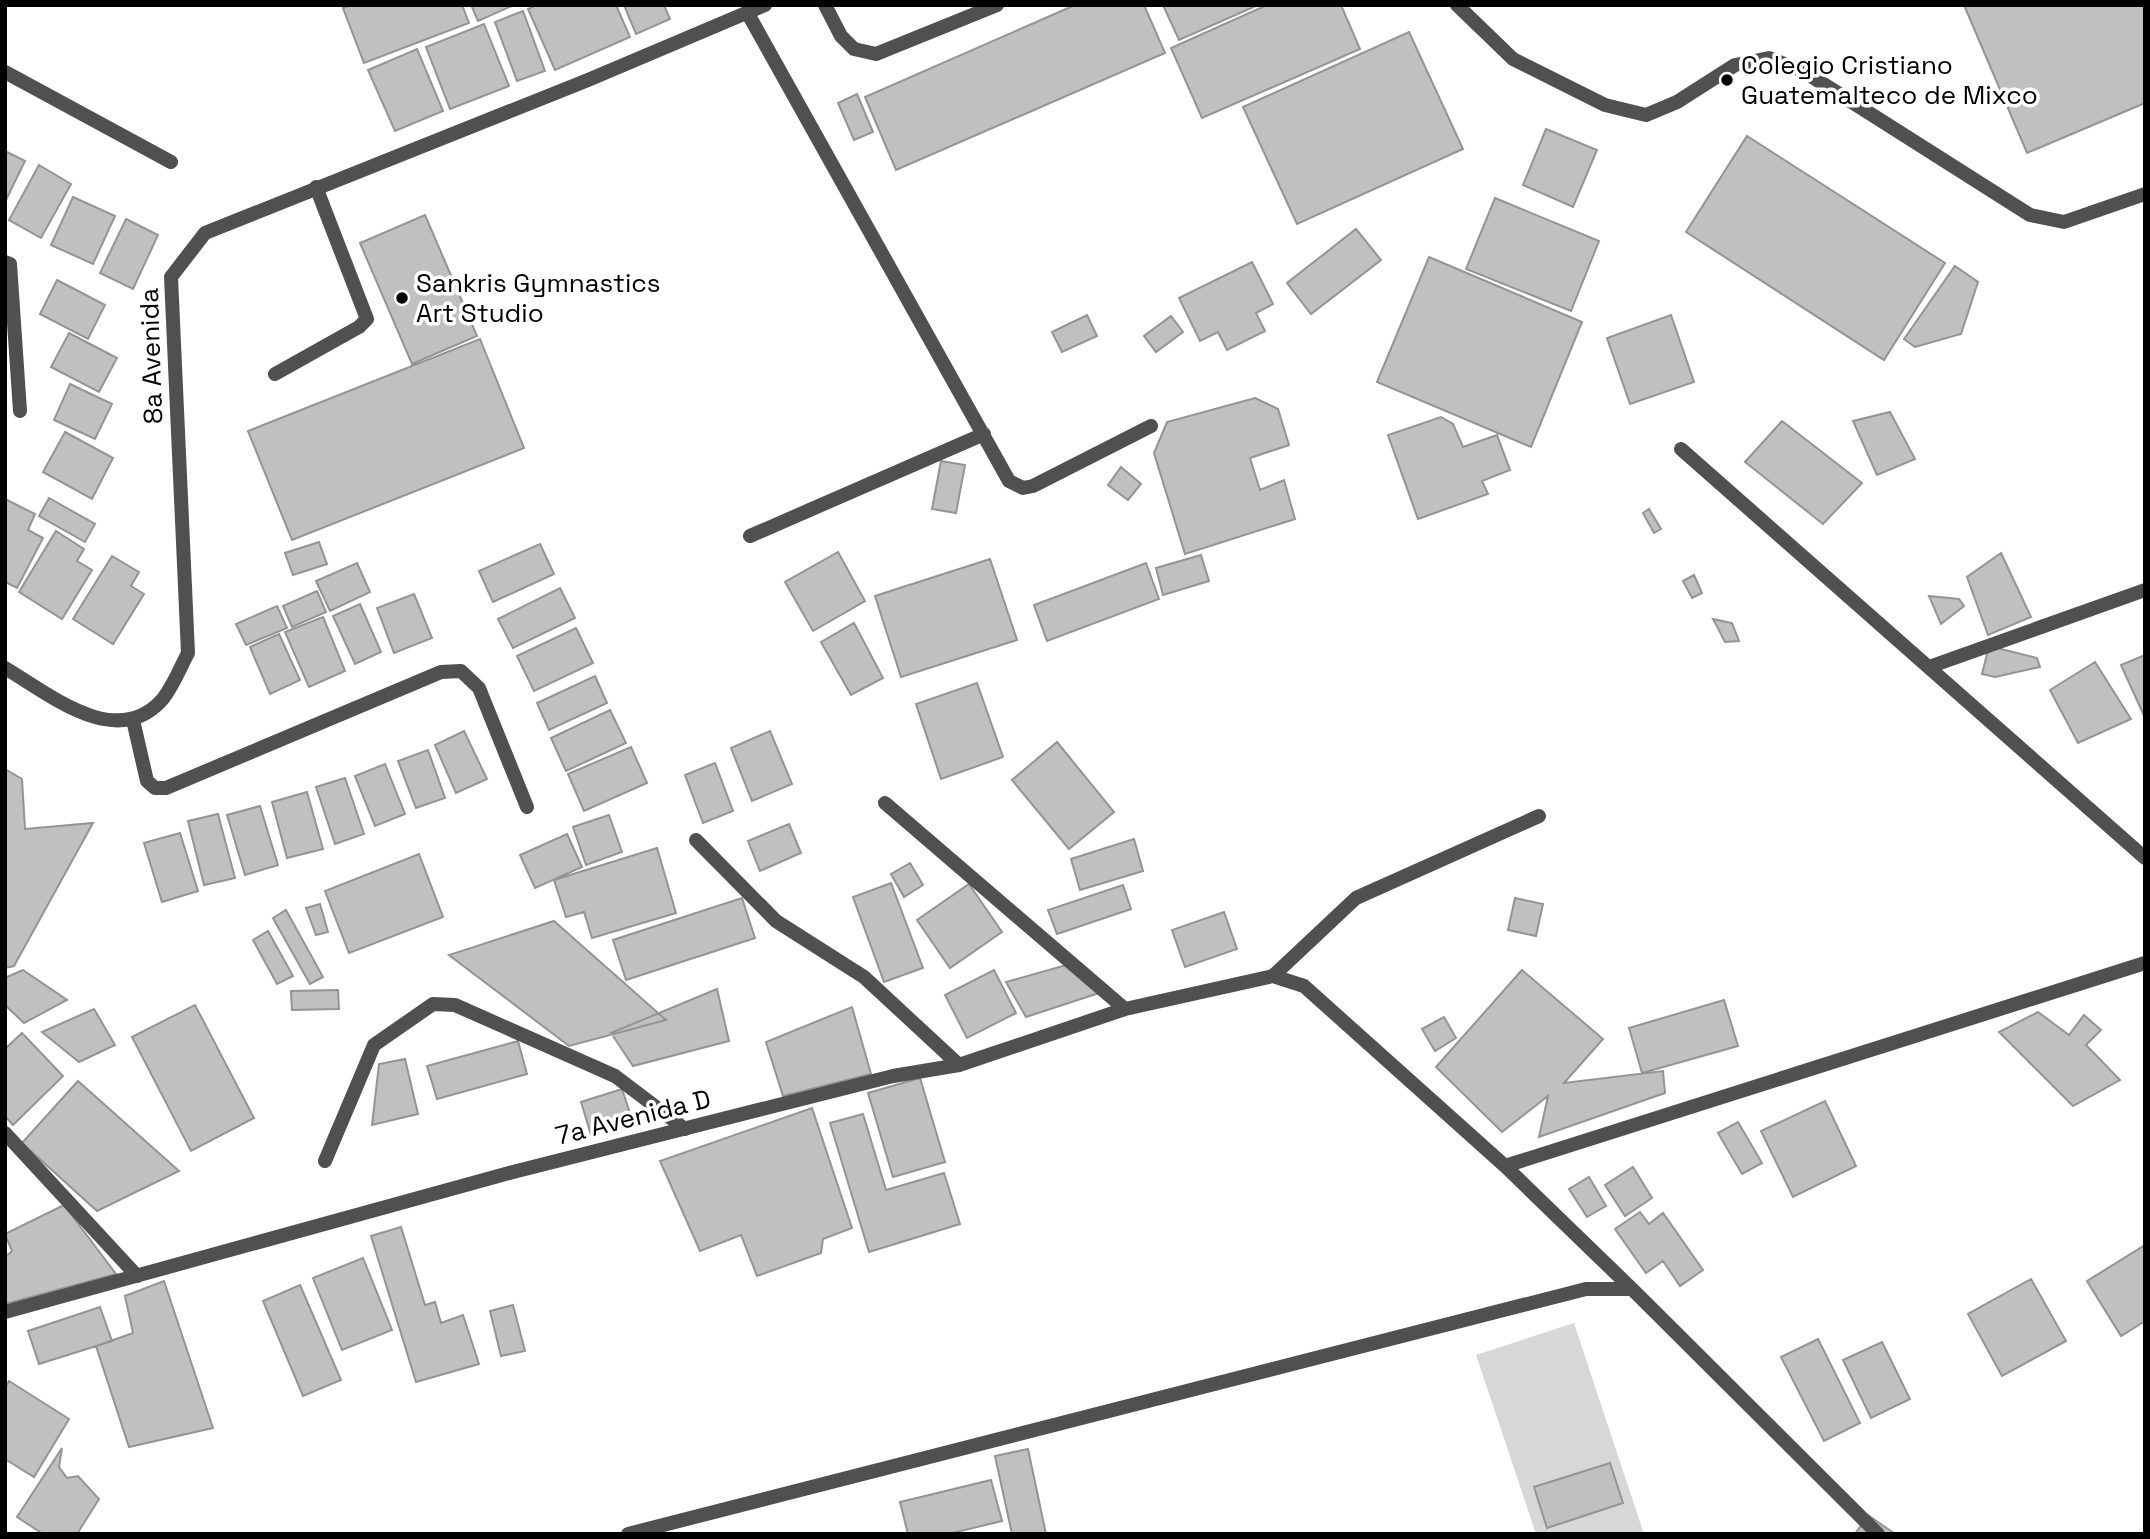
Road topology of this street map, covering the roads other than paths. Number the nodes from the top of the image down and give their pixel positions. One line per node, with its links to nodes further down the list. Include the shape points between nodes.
1 (765, 5): 5 (street, 8a Avenida)
2 (825, 5): 3 (street, via 841,36 854,49 876,54)
3 (997, 5)
4 (1457, 5): 9 (street, via 1513,59 1605,106 1646,115 1677,102 1735,65 1769,58 1803,71 2030,215 2064,222)
5 (747, 12): 8 (street, 8a Avenida, via 589,80); 14 (street)
6 (5, 72): 7 (street)
7 (171, 162)
8 (316, 187): 11 (street, via 367,319); 20 (street, 8a Avenida, via 205,233 171,277 188,653 161,701)
9 (2145, 194)
10 (5, 262): 12 (street, via 10,264)
11 (275, 374)
12 (20, 411)
13 (1151, 426): 14 (street, via 1023,488 1009,481)
14 (984, 434): 16 (street)
15 (1681, 449): 18 (street)
16 (750, 536)
17 (2145, 590): 18 (street)
18 (1928, 667): 25 (street)
19 (5, 668): 20 (street, via 106,722)
20 (133, 720): 22 (street, via 147,780 155,788 166,788 442,672 461,671 479,688)
21 (885, 803): 28 (street)
22 (527, 807)
23 (1539, 816): 27 (street, via 1356,898)
24 (696, 840): 29 (street, via 776,921 864,977)
25 (2145, 858)
26 (2145, 962): 33 (street)
27 (1273, 976): 28 (street, 7a Avenida D); 33 (street, via 1304,986)
28 (1125, 1009): 29 (street, 7a Avenida D)
29 (959, 1065): 30 (street, 7a Avenida D, via 893,1076)
30 (685, 1129): 32 (street, via 615,1076 455,1005 433,1004 374,1045); 34 (street, 7a Avenida D)
31 (5, 1133): 34 (street)
32 (326, 1161)
33 (1505, 1166): 35 (street)
34 (137, 1276): 36 (street, 7a Avenida D)
35 (1632, 1289): 37 (street, via 1586,1289); 38 (street)
36 (5, 1312)
37 (628, 1534)
38 (1878, 1534)

